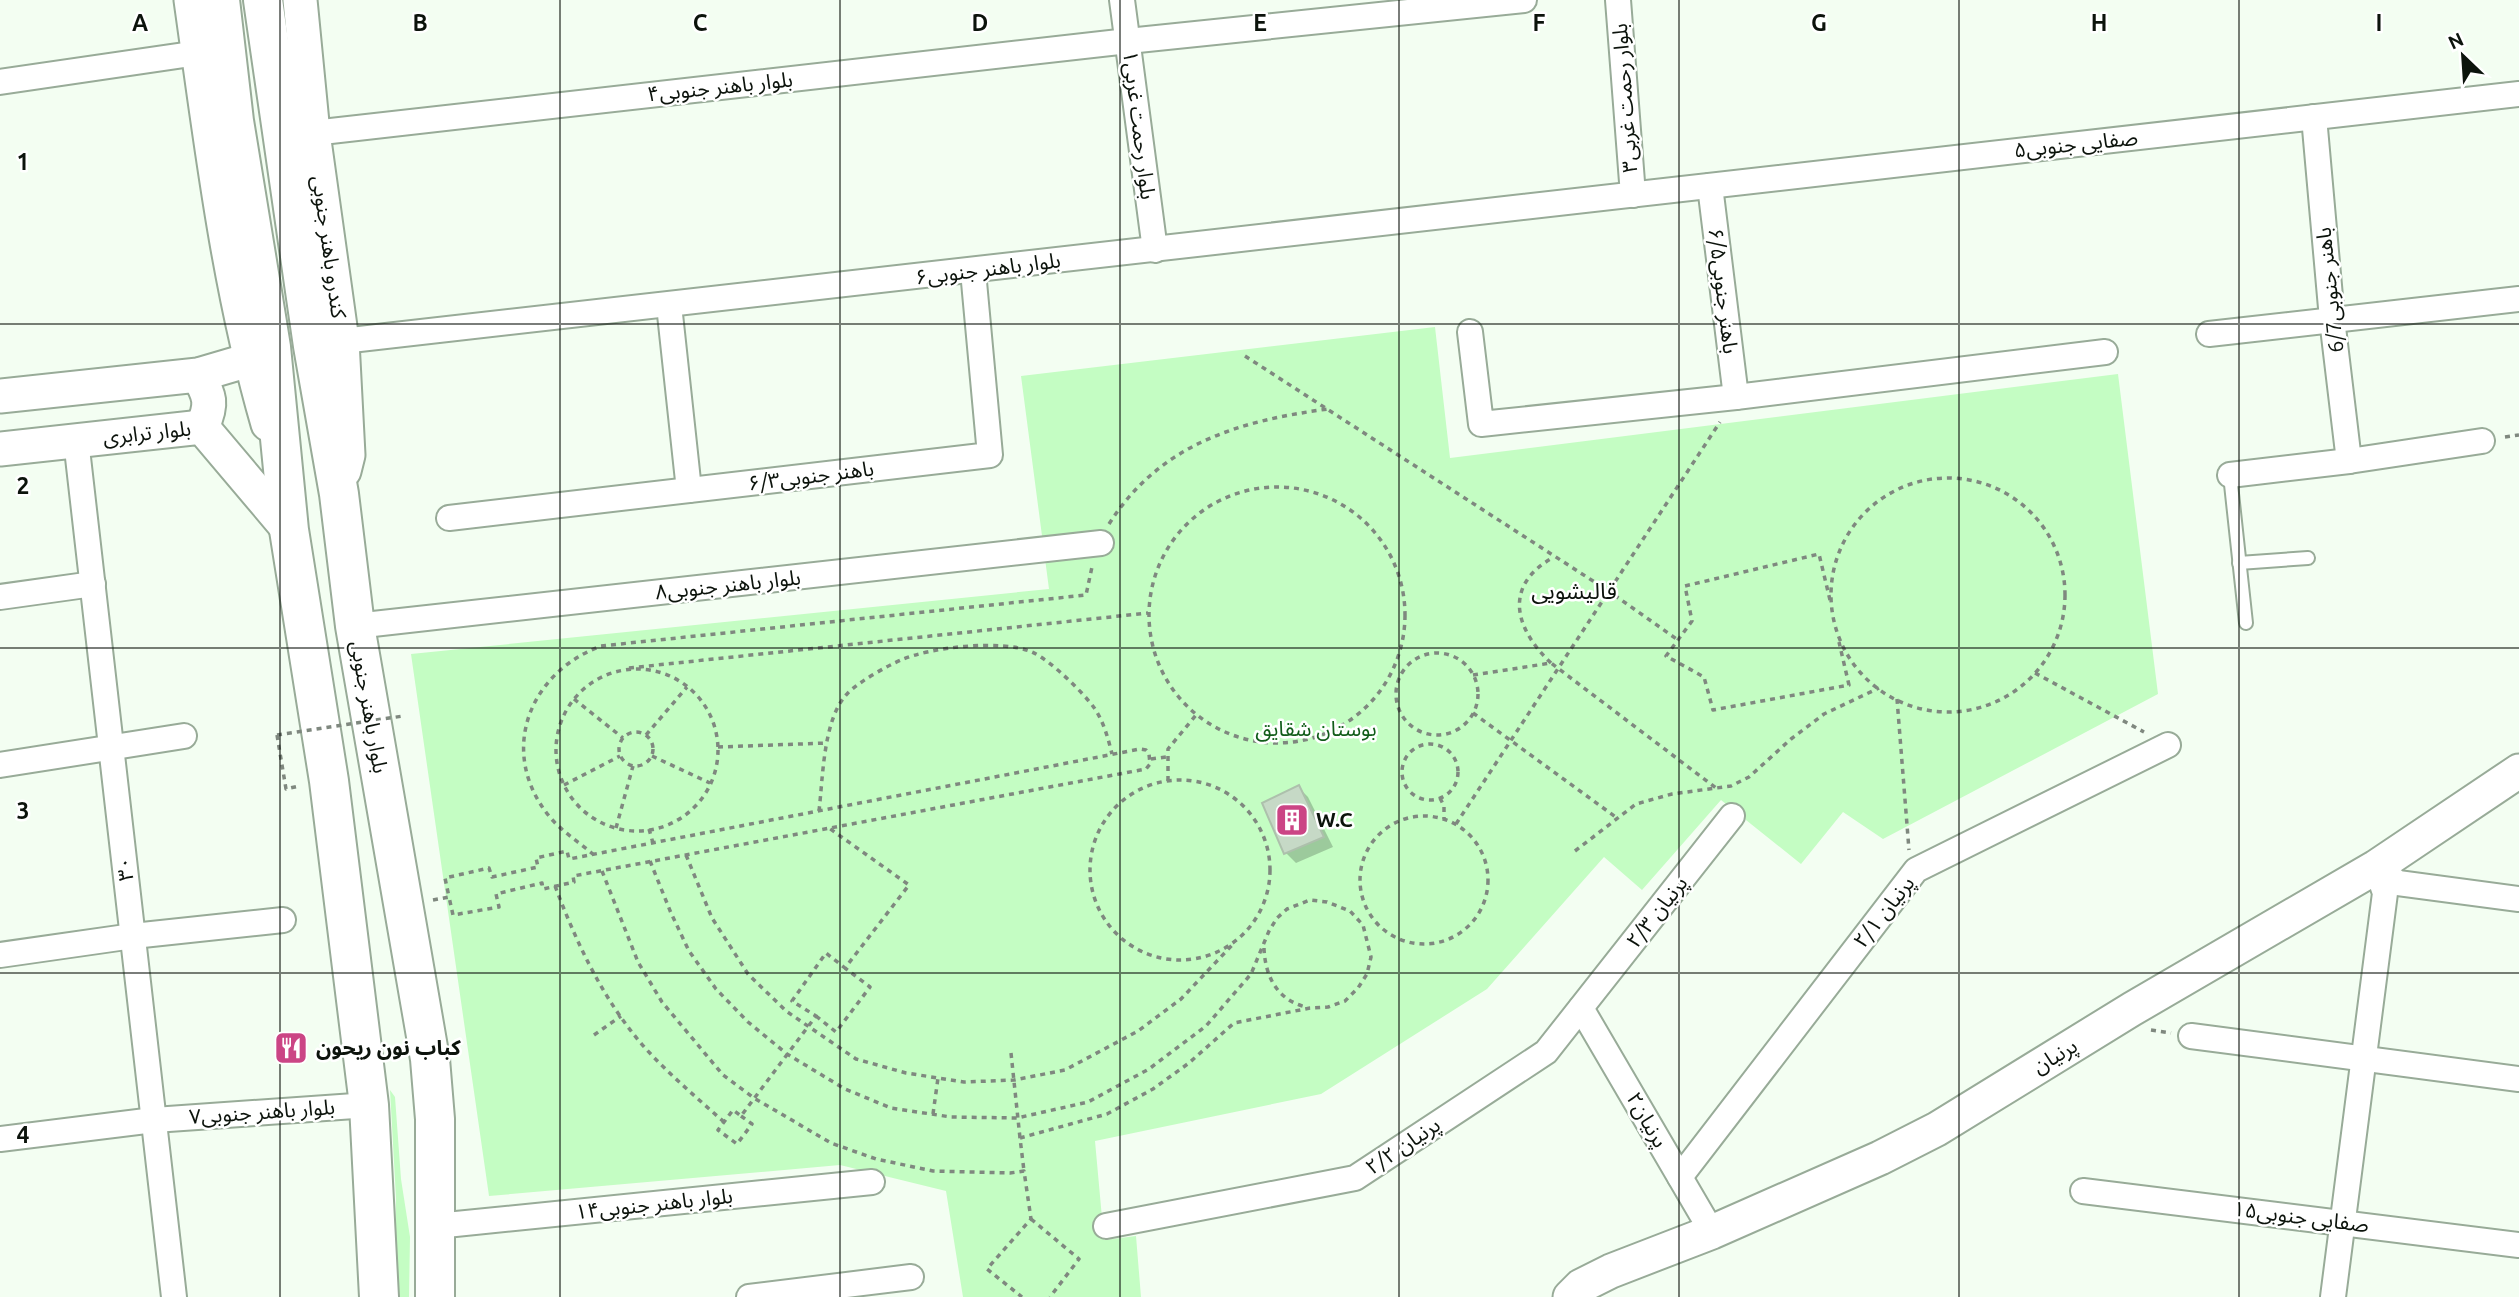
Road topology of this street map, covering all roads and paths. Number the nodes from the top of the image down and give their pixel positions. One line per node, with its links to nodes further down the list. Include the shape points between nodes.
1 (191, 0): 9 (street)
2 (220, 0): 36 (main road, via 234,121 271,347)
3 (263, 0): 39 (main road, بلوار باهنر جنوبی)
4 (300, 0): 13 (street, کندرو باهنر جنوبی)
5 (1122, 0): 8 (street, بلوار رحمت غربی۱)
6 (1524, 0): 8 (street, بلوار باهنر جنوبی۴)
7 (1618, 0): 15 (street, بلوار رحمت غربی۳)
8 (1128, 41): 13 (street, بلوار باهنر جنوبی۴); 16 (street, بلوار رحمت غربی۱)
9 (198, 53): 10 (street); 26 (street)
10 (0, 82)
11 (2519, 94): 12 (street, صفایی جنوبی۵)
12 (2314, 117): 14 (street, صفایی جنوبی۵); 20 (street, 6/7باهنر جنوبی)
13 (313, 133): 23 (street, کندرو باهنر جنوبی)
14 (1710, 186): 15 (street, صفایی جنوبی۵); 29 (street, باهنر جنوبی۶/۵)
15 (1633, 195): 16 (street, بلوار باهنر جنوبی۶)
16 (1155, 250): 17 (street, بلوار باهنر جنوبی۶)
17 (974, 271): 19 (street, بلوار باهنر جنوبی۶); 38 (street, ۶/۳باهنر جنوبی, via 990,455)
18 (2519, 299): 20 (street)
19 (669, 305): 23 (street, بلوار باهنر جنوبی۶); 38 (street)
20 (2332, 319): 22 (street); 35 (street, 6/7باهنر جنوبی)
21 (1470, 332): 29 (street, via 1481,424)
22 (2209, 334)
23 (342, 341): 39 (street, کندرو باهنر جنوبی, via 348,455)
24 (2105, 352): 29 (street)
25 (1245, 356): 30 (path)
26 (249, 360): 27 (street); 36 (street)
27 (198, 374): 28 (street); 31 (street, via 208,393 210,411)
28 (0, 396)
29 (1736, 397): 47 (path)
30 (1328, 409): 42 (path, via 1253,422 1215,434 1182,452 1125,500); 43 (path)
31 (202, 428): 32 (street, بلوار ترابری); 41 (street, بلوار ترابری)
32 (76, 440): 34 (street, بلوار ترابری); 46 (street, ۳۰)
33 (2482, 441): 35 (street)
34 (0, 449)
35 (2349, 461): 37 (street)
36 (282, 475): 41 (main road)
37 (2230, 475): 45 (lane)
38 (690, 490): 40 (street, ۶/۳باهنر جنوبی)
39 (338, 494): 52 (main road, بلوار باهنر جنوبی)
40 (449, 517)
41 (289, 530): 135 (main road, via 329,781)
42 (1101, 543): 52 (street, ۸بلوار باهنر جنوبی); 103 (path, via 1086,595 601,646 582,653 566,663 539,694 524,732 534,793 549,816)
43 (1555, 557): 47 (path); 56 (path, via 1532,572 1519,603 1523,628)
44 (2308, 558): 45 (lane)
45 (2239, 563): 51 (lane)
46 (93, 584): 48 (street); 77 (street, ۳۰)
47 (1610, 592): 53 (path); 59 (path)
48 (0, 597)
49 (1830, 602): 53 (path, via 1819,554 1685,586 1692,621); 54 (path); 60 (path, via 1835,564 1851,529 1879,500 1914,482 1953,477 1992,485 2026,505 2051,536 2065,573 2065,612 2053,650)
50 (1148, 613): 55 (path, via 1156,567 1179,530 1212,503 1252,488 1294,487 1335,499 1369,524 1394,558 1406,599 1404,642); 58 (path); 67 (path, via 1152,651 1171,690)
51 (2246, 623)
52 (355, 626): 112 (main road, بلوار باهنر جنوبی)
53 (1678, 639): 54 (path, via 1666,656 1704,677 1713,710 1849,685)
54 (1838, 639): 63 (path, via 1859,671)
55 (1396, 659): 57 (path); 67 (path, via 1388,681 1360,713 1324,735 1282,744 1239,739)
56 (1551, 663): 59 (path); 61 (path)
57 (1406, 667): 61 (path, via 1431,653 1444,654 1468,667); 70 (path, via 1399,678 1397,706 1413,727)
58 (629, 668): 62 (path, via 655,670); 64 (path, via 604,675)
59 (1559, 668): 73 (path); 91 (path)
60 (2035, 673): 65 (path, via 1998,701 1961,712 1923,709); 75 (path)
61 (1473, 676): 66 (path, via 1478,692)
62 (687, 687): 69 (path); 78 (path, via 713,719)
63 (1879, 688): 65 (path); 91 (path, via 1824,714 1749,777)
64 (574, 699): 72 (path); 89 (path, via 556,738 556,766)
65 (1897, 699): 108 (path)
66 (1473, 713): 70 (path, via 1451,733); 73 (path)
67 (1196, 715): 82 (path, via 1171,741)
68 (403, 716): 90 (path, bridge, via 277,735)
69 (646, 735): 72 (path, via 632,733); 80 (path, via 652,742)
70 (1434, 735): 76 (path)
71 (184, 736): 77 (street)
72 (623, 738): 81 (path)
73 (1510, 741): 95 (path); 97 (path)
74 (827, 743): 78 (path); 79 (path, via 834,714 847,693 902,659 942,649 1001,646 1032,652 1056,668 1094,708); 93 (path)
75 (2168, 744): 108 (street, پرنیان ۲/۱)
76 (1434, 745): 92 (path, via 1448,751 1458,766 1456,784); 92 (path, via 1414,749 1402,774 1417,797)
77 (112, 747): 84 (street); 116 (street, ۳۰)
78 (718, 747): 88 (path)
79 (1112, 754): 83 (path, via 1140,749); 93 (path)
80 (651, 755): 85 (path, via 646,763); 88 (path)
81 (620, 756): 85 (path); 89 (path)
82 (1167, 757): 83 (path); 87 (path)
83 (1151, 759): 99 (path, via 1146,769)
84 (0, 765)
85 (633, 766): 98 (path)
86 (2519, 771): 106 (street, پرنیان)
87 (1168, 781): 117 (path, via 1193,780 1222,790 1246,807 1263,833 1271,862 1268,892 1256,920); 117 (path, via 1134,792 1112,810 1096,835 1089,864 1092,893 1104,920 1124,941 1150,956 1179,961 1198,958)
88 (710, 783): 100 (path, via 688,813)
89 (564, 785): 98 (path, via 585,813)
90 (286, 789)
91 (1716, 789): 95 (path, via 1636,804)
92 (1440, 798): 96 (path)
93 (819, 811): 101 (path)
94 (1732, 816): 122 (street, پرنیان ۲/۳)
95 (1617, 818): 102 (path)
96 (1444, 819): 97 (path); 113 (path, via 1414,816 1377,835 1365,853 1360,873 1361,894)
97 (1456, 824): 113 (path, via 1478,846 1488,876 1477,916 1453,936 1422,944 1383,930)
98 (616, 828): 100 (path)
99 (829, 828): 104 (path); 120 (path, via 909,886)
100 (649, 829): 101 (path)
101 (653, 843): 103 (path)
102 (1575, 850)
103 (594, 855): 110 (path, via 569,859 567,851 536,858 538,867 492,877 489,868 445,878)
104 (686, 855): 105 (path); 125 (path, via 712,918 748,974)
105 (650, 862): 107 (path); 129 (path, via 689,951 716,989)
106 (2376, 867): 111 (street, via 2398,883); 130 (street, via 2385,894); 151 (street, پرنیان, via 1937,1129)
107 (601, 871): 109 (path, via 572,876 574,882); 134 (path, via 638,962 662,1002 723,1075)
108 (1912, 876): 144 (street, پرنیان ۲/۱)
109 (555, 886): 110 (path, via 543,889 541,883 496,894 499,906 453,915); 123 (path, via 580,947)
110 (449, 897): 112 (path)
111 (2519, 899)
112 (403, 907): 149 (main road, بلوار باهنر جنوبی, via 430,1059)
113 (1373, 918): 115 (path)
114 (283, 920): 116 (street)
115 (1363, 925): 118 (path, via 1338,905 1310,900 1276,918); 121 (path, via 1371,957 1367,974 1345,1001)
116 (133, 936): 119 (street); 139 (street, ۳۰)
117 (1235, 942): 133 (path, via 1181,999 1138,1031 1065,1070)
118 (1264, 946): 121 (path, via 1273,986 1297,1005); 138 (path, via 1251,974 1206,1026 1149,1069 1088,1102)
119 (0, 955)
120 (845, 968): 124 (path, via 826,953 792,1001); 124 (path, via 870,987 836,1031)
121 (1310, 1008): 141 (path, via 1234,1023 1153,1089 1107,1114)
122 (1581, 1008): 144 (street, پرنیان۲); 150 (street, پرنیان ۲/۲, via 1546,1052 1355,1178)
123 (621, 1016): 126 (path); 140 (path, via 674,1077)
124 (816, 1016): 125 (path)
125 (808, 1026): 129 (path); 131 (path, via 856,1059)
126 (594, 1035)
127 (2191, 1036): 130 (street)
128 (1011, 1053): 133 (path)
129 (787, 1054): 134 (path); 136 (path, via 845,1089 891,1108)
130 (2365, 1057): 132 (street); 148 (street)
131 (937, 1077): 133 (path, via 964,1082); 136 (path)
132 (2519, 1079)
133 (1014, 1080): 138 (path)
134 (754, 1098): 137 (path); 143 (path, via 831,1143 876,1158 933,1171)
135 (369, 1105): 139 (street, بلوار باهنر جنوبی۷); 155 (main road)
136 (933, 1114): 138 (path)
137 (741, 1116): 140 (path, via 733,1110); 140 (path, via 752,1124 737,1144 718,1130)
138 (1017, 1118): 141 (path)
139 (154, 1120): 142 (street, بلوار باهنر جنوبی۷); 154 (street, ۳۰)
140 (724, 1122)
141 (1020, 1138): 143 (path)
142 (0, 1139)
143 (1024, 1171): 147 (path)
144 (1680, 1177): 151 (street, پرنیان۲)
145 (872, 1182): 149 (street, بلوار باهنر جنوبی۱۴)
146 (2083, 1191): 148 (street, صفایی جنوبی۱۵)
147 (1031, 1219): 158 (path, via 986,1269); 159 (path, via 1079,1259)
148 (2344, 1222): 152 (street, صفایی جنوبی۱۵); 161 (street)
149 (436, 1226): 156 (main road, بلوار باهنر جنوبی)
150 (1106, 1226)
151 (1712, 1232): 160 (street, پرنیان, via 1611,1271)
152 (2519, 1245)
153 (911, 1277): 157 (street)
154 (171, 1297)
155 (379, 1297)
156 (435, 1297)
157 (749, 1297)
158 (1022, 1297)
159 (1050, 1297)
160 (1570, 1297)
161 (2333, 1297)

